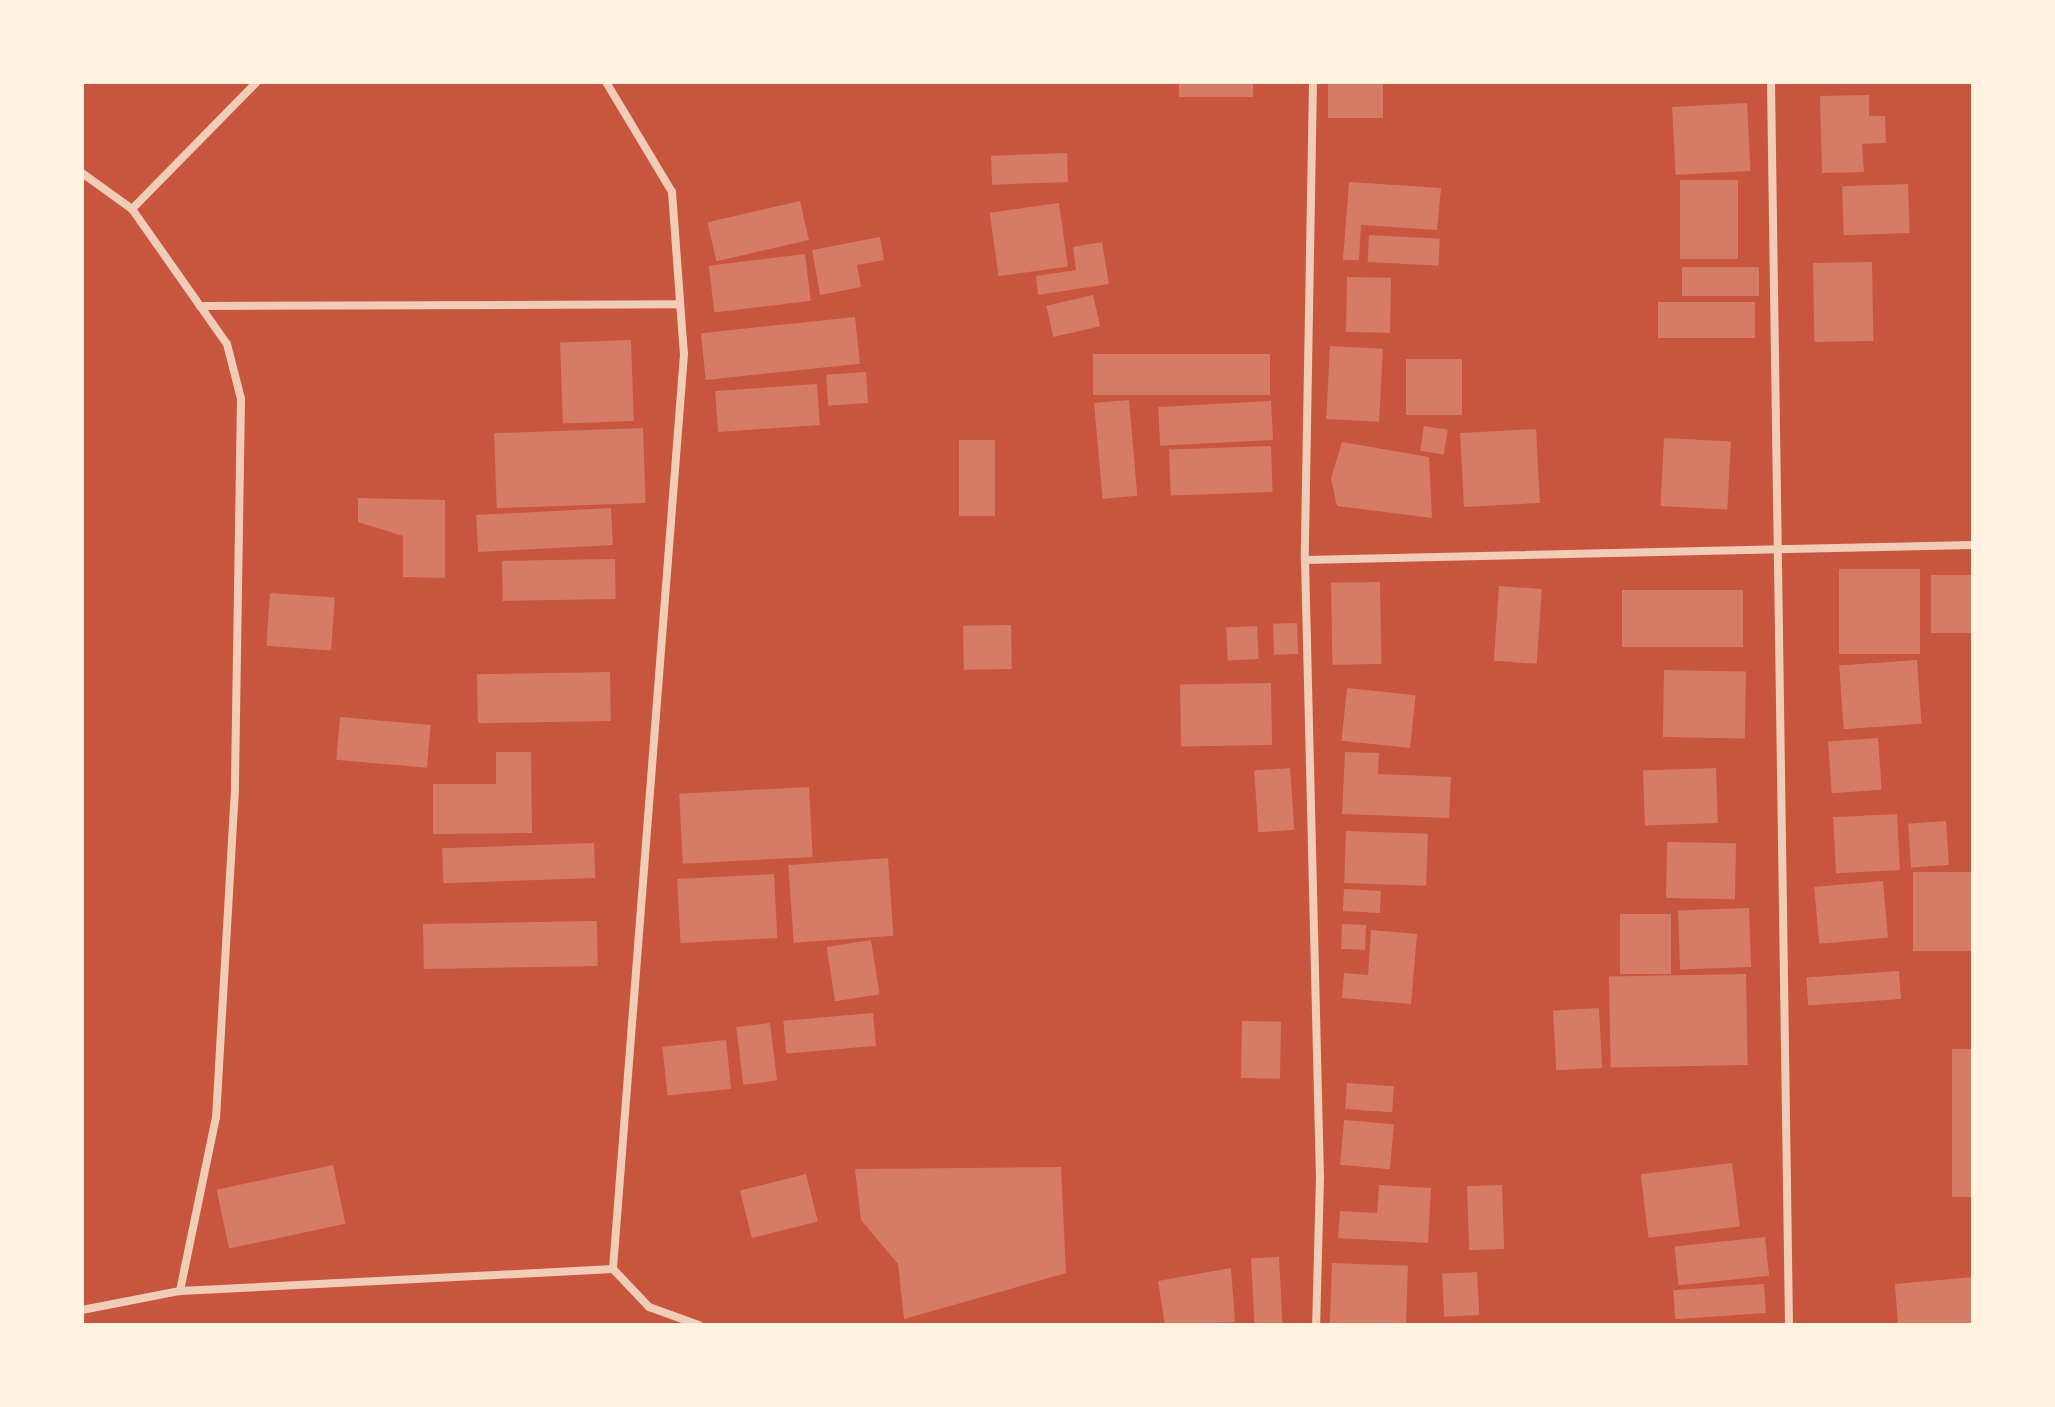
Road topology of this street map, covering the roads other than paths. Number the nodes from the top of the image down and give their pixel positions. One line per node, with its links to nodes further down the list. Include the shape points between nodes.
1 (257, 82): 6 (street)
2 (606, 82): 7 (street, via 672,192)
3 (1313, 82): 11 (street)
4 (1771, 82): 10 (street)
5 (82, 173): 6 (street)
6 (132, 209): 8 (street)
7 (677, 304): 8 (street); 12 (street, via 684,354 678,491)
8 (200, 306): 13 (street, via 227,344 241,399 245,459 216,1117)
9 (1973, 545): 10 (street)
10 (1778, 550): 11 (street); 17 (street)
11 (1305, 560): 16 (street, via 1320,1177)
12 (613, 1269): 13 (street); 15 (street, via 649,1307)
13 (180, 1291): 14 (street)
14 (82, 1310)
15 (699, 1325)
16 (1316, 1325)
17 (1789, 1325)

